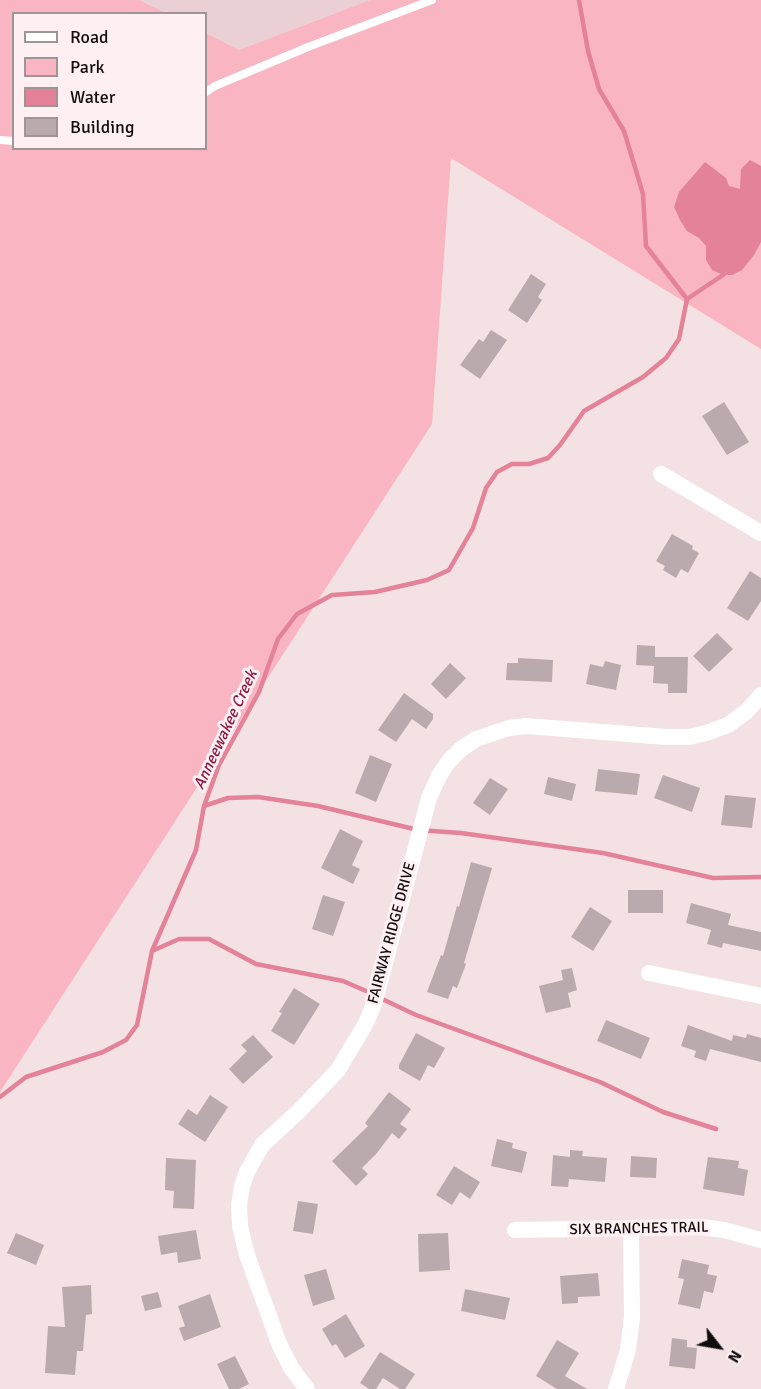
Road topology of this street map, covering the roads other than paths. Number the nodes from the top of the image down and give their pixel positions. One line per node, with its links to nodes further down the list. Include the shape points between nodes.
1 (432, 0): 2 (lane, via 308,47)
2 (207, 92)
3 (661, 474): 4 (street)
4 (761, 533)
5 (761, 695): 11 (street, FAIRWAY RIDGE DRIVE, via 728,725 689,737 526,726 492,732 469,744 440,774 429,798 366,1023 338,1070 262,1145 242,1186 240,1226 247,1255 280,1346)
6 (649, 973): 7 (street)
7 (761, 996)
8 (515, 1230): 9 (street, SIX BRANCHES TRAIL)
9 (631, 1230): 10 (street, SIX BRANCHES TRAIL, via 702,1227); 12 (street, via 632,1317 628,1350)
10 (761, 1240)
11 (307, 1389)
12 (615, 1389)

